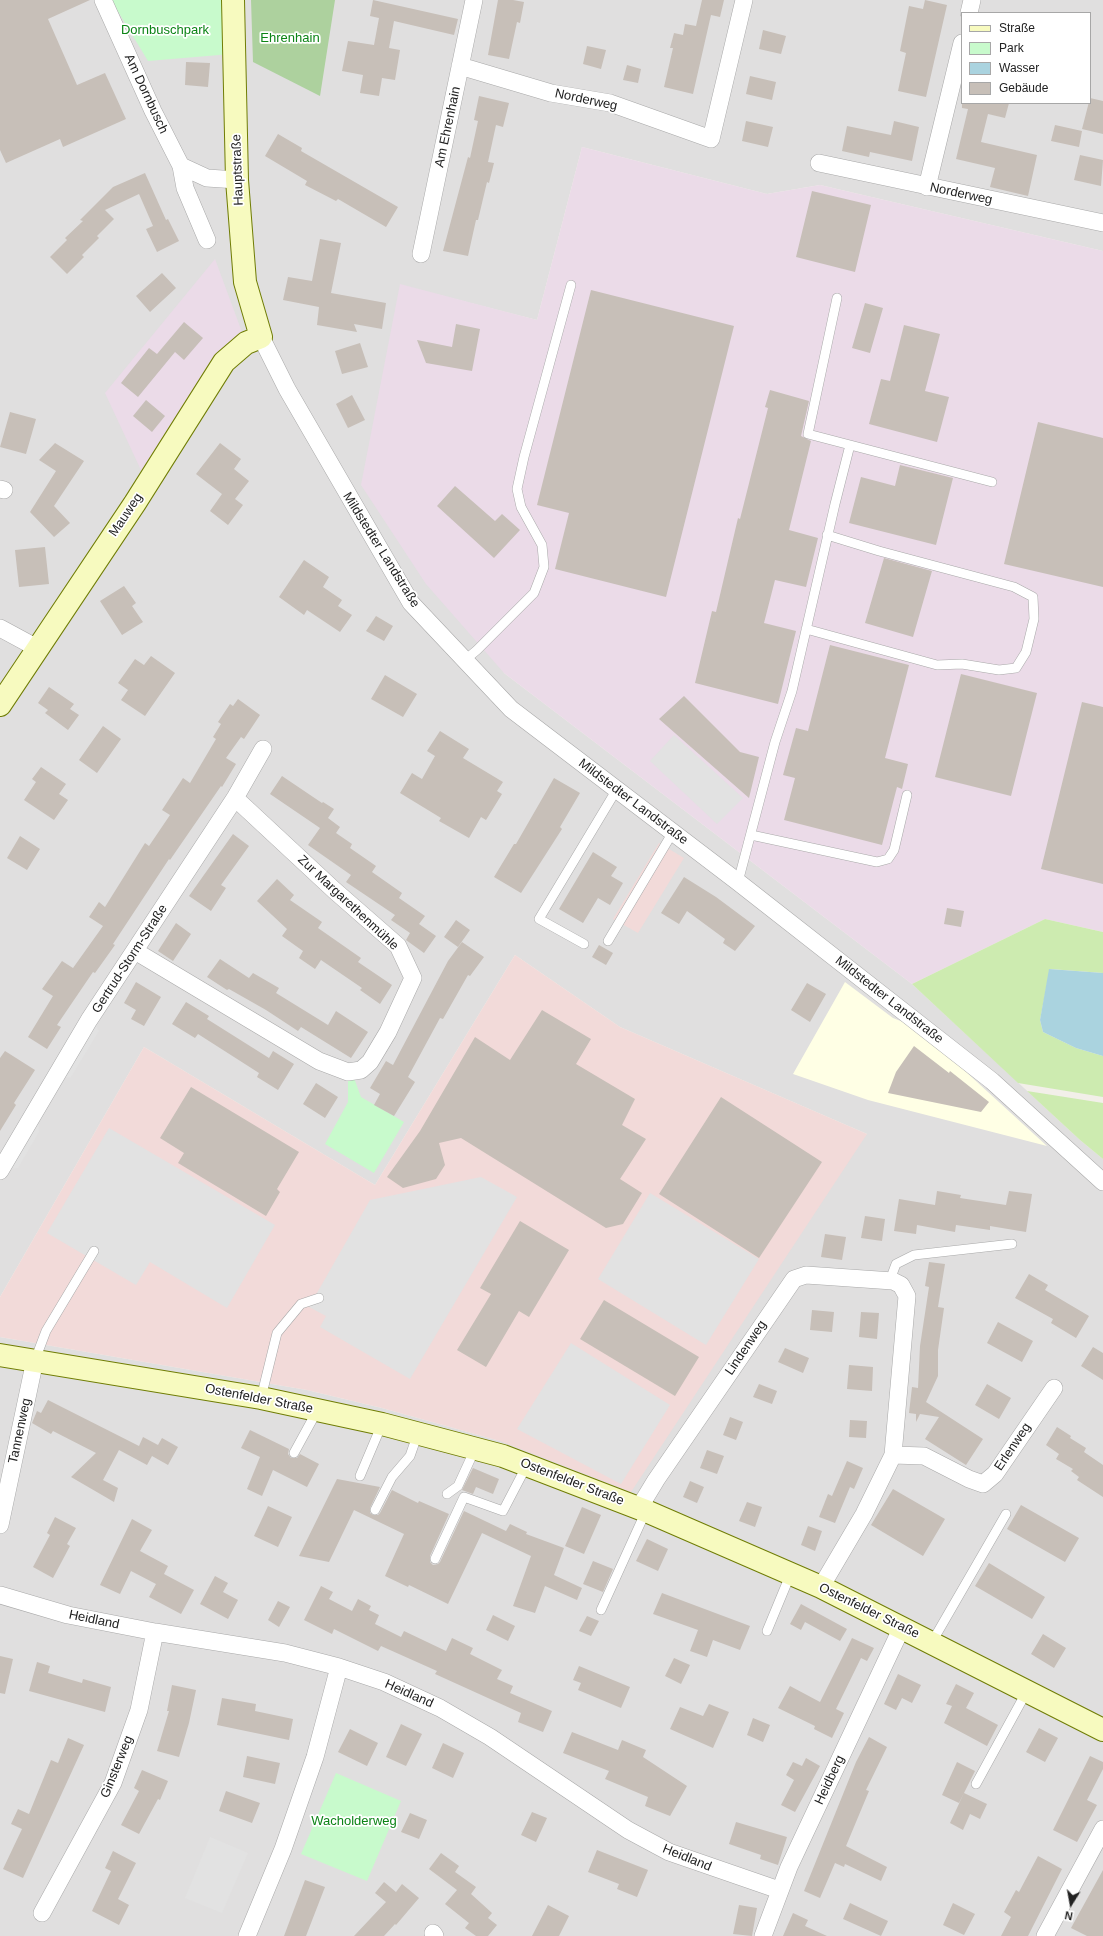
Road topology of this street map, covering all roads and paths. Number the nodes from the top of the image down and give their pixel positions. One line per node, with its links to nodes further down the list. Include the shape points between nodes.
1 (103, 0): 10 (street, Am Dornbusch)
2 (233, 0): 11 (main road, Hauptstraße)
3 (474, 0): 8 (street, Am Ehrenhain)
4 (744, 0): 8 (street, Norderweg, via 711,139 610,103 551,93)
5 (972, 0): 6 (street)
6 (969, 12)
7 (961, 47): 12 (street)
8 (460, 66): 15 (street, Am Ehrenhain)
9 (819, 163): 12 (street, Norderweg)
10 (181, 166): 11 (street, via 207,178); 14 (street, Am Dornbusch, via 185,188)
11 (237, 180): 18 (main road, Hauptstraße, via 245,282)
12 (928, 187): 13 (street, Norderweg)
13 (1103, 224)
14 (208, 240)
15 (421, 254)
16 (571, 285): 25 (lane, via 524,457 518,489 521,507 542,545 544,567 534,594 478,650)
17 (837, 298): 19 (lane, via 808,434)
18 (262, 337): 24 (main road, Mauweg, via 246,342 224,362 135,503); 25 (street, Mildstedter Landstraße, via 290,396 411,603)
19 (850, 446): 20 (lane); 21 (lane)
20 (992, 482)
21 (828, 535): 23 (lane); 23 (lane, via 879,552 1014,587 1032,597 1034,619 1026,652 1016,668 999,670 962,664 937,665)
22 (0, 628): 24 (street)
23 (806, 629): 32 (lane, via 792,691 775,742)
24 (37, 648): 26 (main road, Mauweg)
25 (464, 660): 28 (street, Mildstedter Landstraße, via 511,709)
26 (0, 705)
27 (263, 750): 30 (street, Gertrud-Storm-Straße)
28 (617, 789): 31 (street, Mildstedter Landstraße); 35 (lane, via 539,919)
29 (907, 795): 32 (lane, via 894,850 888,859 877,862)
30 (235, 798): 36 (street, Gertrud-Storm-Straße); 36 (street, Zur Margarethenmühle, via 398,946 413,978 388,1032 370,1062 361,1070 348,1072 319,1061)
31 (674, 832): 33 (street, Mildstedter Landstraße); 34 (lane)
32 (751, 835): 33 (lane)
33 (738, 882): 38 (street, Mildstedter Landstraße, via 992,1081)
34 (608, 941)
35 (584, 944)
36 (135, 951): 37 (street, Gertrud-Storm-Straße, via 89,1020)
37 (0, 1171)
38 (1103, 1182)
39 (1012, 1244): 41 (lane, via 914,1255 896,1264)
40 (94, 1251): 44 (lane, via 46,1331)
41 (895, 1283): 52 (street, via 907,1296); 57 (street, Lindenweg, via 806,1274 794,1279 656,1480)
42 (319, 1298): 46 (lane, via 300,1304 277,1333)
43 (0, 1355): 44 (main road, Ostenfelder Straße)
44 (34, 1360): 46 (main road, Ostenfelder Straße); 55 (street, Tannenweg)
45 (1054, 1388): 52 (street, Erlenweg, via 995,1474 983,1484 924,1456)
46 (261, 1398): 47 (main road, Ostenfelder Straße)
47 (318, 1409): 48 (main road, Ostenfelder Straße); 51 (lane)
48 (382, 1424): 49 (main road, Ostenfelder Straße); 54 (lane)
49 (418, 1433): 50 (main road, Ostenfelder Straße); 58 (lane, via 410,1456 392,1477)
50 (475, 1448): 53 (main road, Ostenfelder Straße); 56 (lane, via 458,1486)
51 (294, 1453)
52 (893, 1454): 63 (street, via 864,1514)
53 (526, 1465): 57 (main road, Ostenfelder Straße); 61 (lane, via 503,1511 464,1497)
54 (360, 1476)
55 (3, 1491): 60 (street, Tannenweg)
56 (447, 1494)
57 (642, 1509): 62 (main road, Ostenfelder Straße); 65 (lane)
58 (376, 1510)
59 (1006, 1514): 69 (lane)
60 (0, 1525)
61 (435, 1559)
62 (791, 1574): 63 (main road, Ostenfelder Straße); 67 (lane)
63 (821, 1587): 66 (main road, Ostenfelder Straße)
64 (0, 1595): 68 (street, Heidland, via 68,1615)
65 (601, 1610)
66 (902, 1627): 69 (main road, Ostenfelder Straße); 75 (street, Heidberg)
67 (766, 1630)
68 (155, 1632): 70 (street, Heidland, via 285,1654); 76 (street, Ginsterweg, via 139,1710 113,1783)
69 (932, 1642): 71 (main road, Ostenfelder Straße)
70 (339, 1667): 75 (street, Heidland, via 384,1682 440,1708 490,1737 628,1830 669,1852); 77 (street, via 315,1757 286,1842)
71 (1027, 1691): 72 (main road, Ostenfelder Straße); 73 (lane)
72 (1102, 1726)
73 (976, 1784)
74 (1103, 1829): 79 (street)
75 (779, 1890): 78 (street, Heidberg)
76 (42, 1913)
77 (247, 1936)
78 (763, 1936)
79 (1044, 1936)

